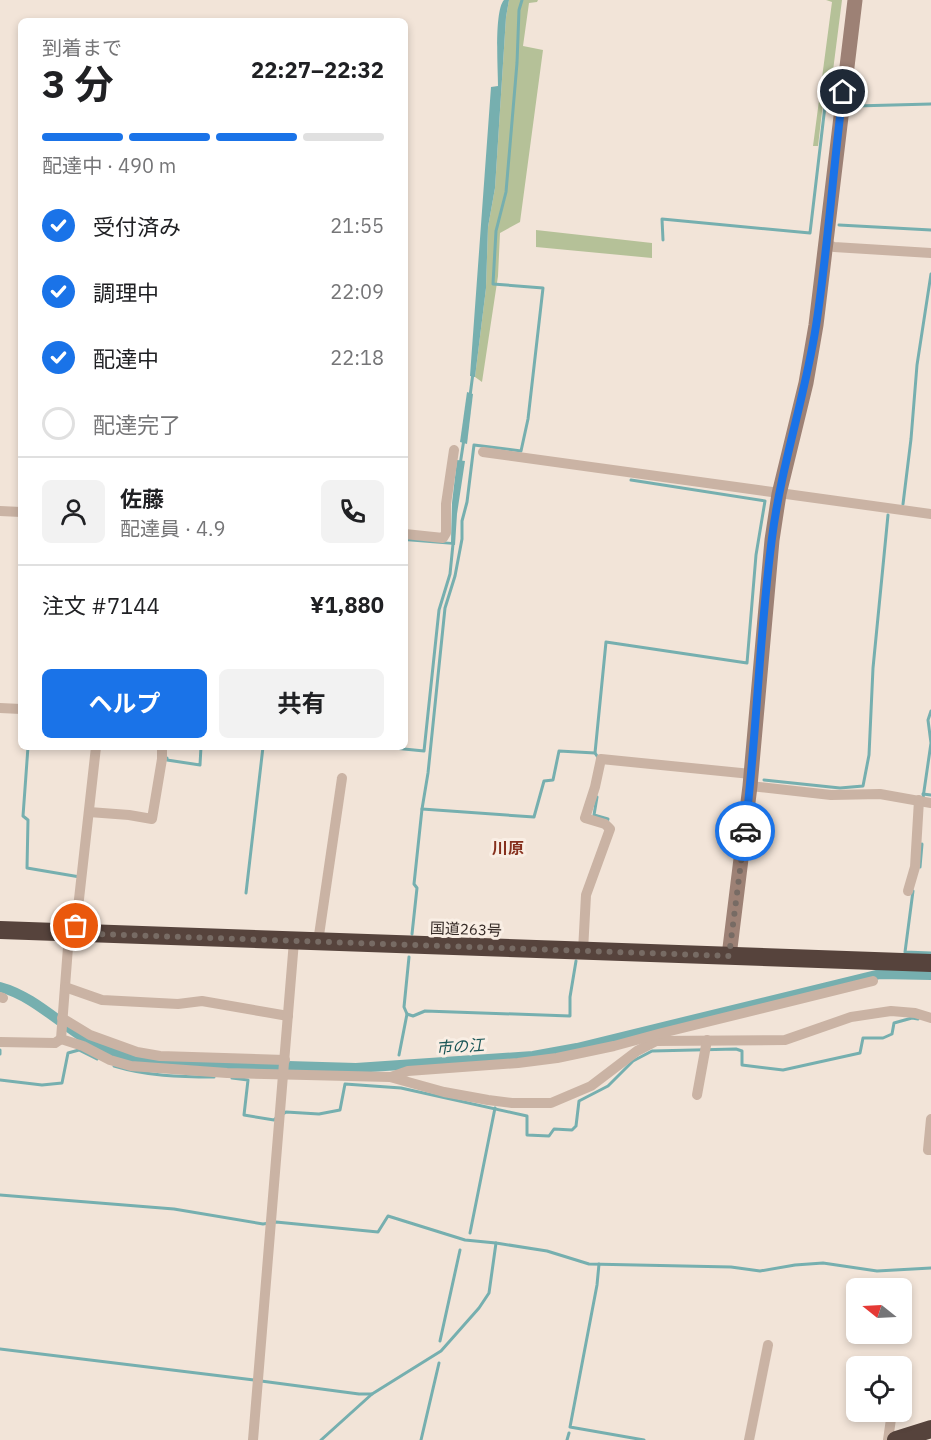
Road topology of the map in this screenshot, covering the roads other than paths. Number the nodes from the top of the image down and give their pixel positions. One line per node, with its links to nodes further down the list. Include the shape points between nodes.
1 (855, 0): 2 (street)
2 (825, 243): 3 (street, via 834,247); 6 (street, via 806,383)
3 (931, 253)
4 (454, 450): 10 (street, via 446,533 442,538)
5 (483, 452): 6 (street)
6 (779, 494): 9 (street); 16 (street)
7 (0, 511): 8 (street)
8 (18, 512)
9 (931, 514)
10 (408, 534)
11 (0, 708): 12 (street)
12 (18, 709)
13 (96, 750): 18 (street)
14 (162, 750): 18 (street, via 152,819)
15 (342, 778): 23 (street)
16 (751, 780): 17 (street, via 831,795 880,794); 24 (street, via 600,762 585,818 608,826 586,895); 25 (street)
17 (925, 802): 19 (street)
18 (92, 812): 21 (street, via 76,926)
19 (908, 891)
20 (0, 930): 21 (highway, 国道263号)
21 (69, 933): 22 (highway, 国道263号); 28 (street)
22 (294, 941): 23 (highway, 国道263号); 29 (street)
23 (318, 942): 24 (highway, 国道263号)
24 (583, 951): 25 (highway, 国道263号)
25 (729, 956): 26 (highway, 国道263号)
26 (931, 963)
27 (873, 981): 37 (street, via 568,1056 408,1071)
28 (65, 987): 29 (street, via 102,1000 178,1004 202,1000); 30 (street)
29 (288, 1016): 35 (street)
30 (62, 1018): 32 (street); 35 (street, via 90,1035 137,1052)
31 (931, 1018): 34 (street, via 891,1011 851,1017 785,1040)
32 (61, 1035): 33 (street, via 55,1044); 36 (street, via 110,1060 131,1066)
33 (0, 1042)
34 (706, 1046): 37 (street, via 656,1041 591,1086 551,1103 488,1100); 38 (street)
35 (285, 1060): 36 (street)
36 (284, 1075): 37 (street); 44 (street)
37 (390, 1077)
38 (697, 1095)
39 (931, 1119): 40 (street)
40 (931, 1150)
41 (768, 1345): 45 (street)
42 (891, 1422): 46 (street)
43 (931, 1428): 47 (highway)
44 (253, 1440)
45 (749, 1440)
46 (888, 1440)
47 (896, 1440)

